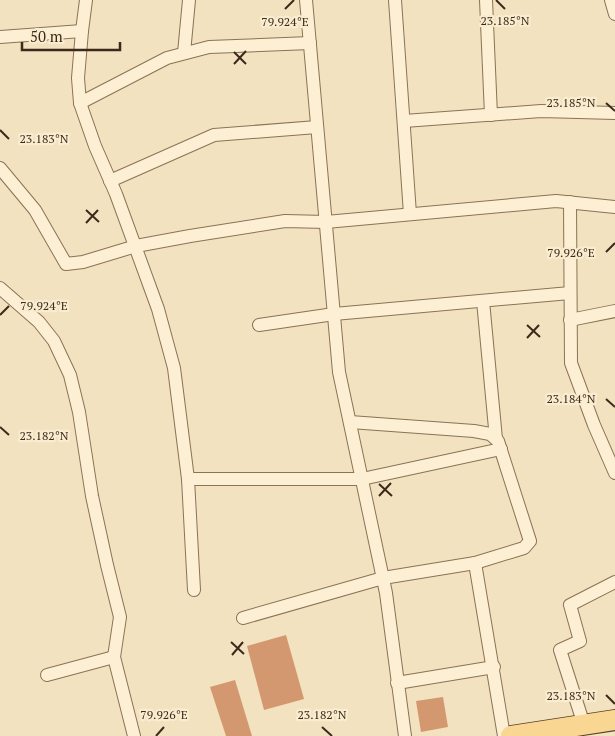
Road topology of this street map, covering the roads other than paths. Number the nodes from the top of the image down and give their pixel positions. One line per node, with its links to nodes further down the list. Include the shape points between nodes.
1 (86, 0): 8 (street)
2 (189, 0): 11 (street)
3 (306, 0): 10 (street)
4 (395, 0): 15 (street)
5 (486, 0): 14 (street)
6 (611, 0): 7 (street)
7 (615, 14)
8 (82, 32): 9 (street); 12 (street, via 78,78)
9 (0, 37)
10 (310, 43): 11 (street, via 209,47); 16 (street)
11 (184, 53): 12 (street, via 167,58)
12 (80, 104): 18 (street)
13 (615, 113): 14 (street, via 541,111)
14 (491, 114): 15 (street)
15 (404, 121): 21 (street)
16 (317, 127): 18 (street, via 214,134); 22 (street)
17 (0, 168): 23 (street, via 35,210 66,264)
18 (110, 181): 23 (street)
19 (570, 202): 20 (street); 21 (street); 25 (street)
20 (615, 207)
21 (410, 214): 22 (street)
22 (326, 222): 23 (street, via 285,221); 28 (street)
23 (136, 246): 34 (street, via 158,308 174,368)
24 (0, 288): 41 (street, via 39,322 54,341 70,375 92,496 120,617)
25 (570, 293): 26 (street); 29 (street)
26 (482, 300): 28 (street); 32 (street)
27 (615, 311): 29 (street)
28 (334, 314): 30 (street); 31 (street, via 339,372)
29 (570, 320): 33 (street, via 570,363)
30 (259, 325)
31 (350, 422): 32 (street, via 474,431 490,434); 35 (street)
32 (499, 444): 35 (street); 36 (street, via 530,541 524,548)
33 (615, 473)
34 (188, 479): 35 (street); 39 (street)
35 (362, 480): 37 (street)
36 (475, 563): 37 (street); 42 (street)
37 (383, 578): 40 (street); 44 (street)
38 (615, 582): 45 (street, via 570,605 580,641 560,650)
39 (194, 590)
40 (243, 618)
41 (114, 658): 43 (street); 46 (street)
42 (494, 667): 44 (street); 48 (street)
43 (47, 676)
44 (397, 683): 47 (street)
45 (601, 726): 49 (main road)
46 (134, 736)
47 (405, 736)
48 (504, 736)
49 (511, 736)

